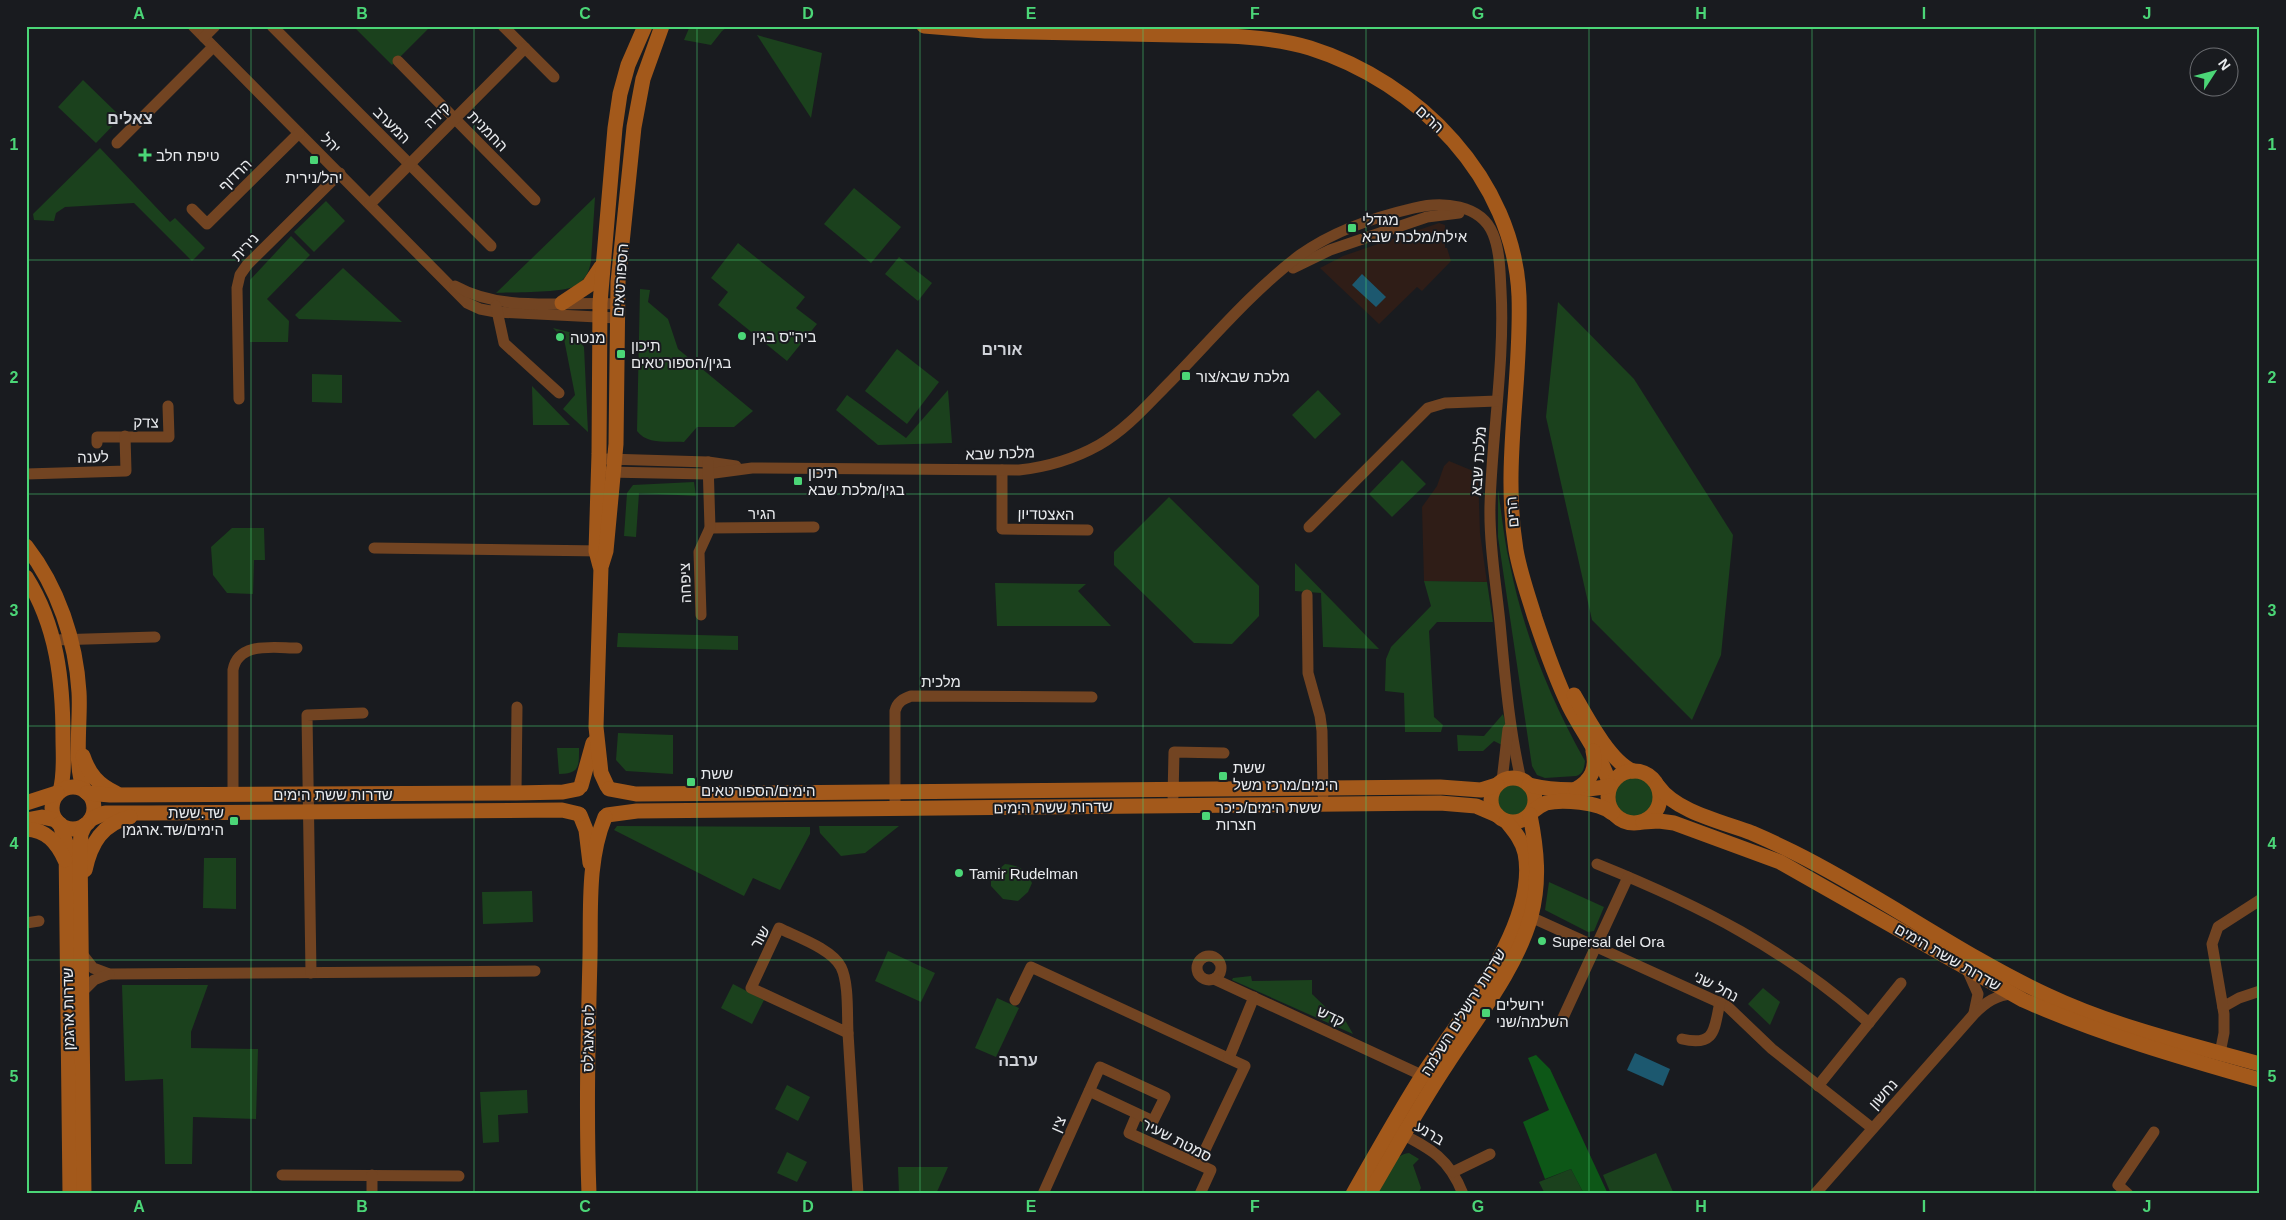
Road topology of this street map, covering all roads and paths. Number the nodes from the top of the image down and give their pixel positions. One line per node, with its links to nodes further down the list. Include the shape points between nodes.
1 (192, 26): 8 (street, יהל)
2 (215, 26): 8 (street)
3 (272, 26): 16 (street, המערב)
4 (503, 26): 10 (street)
5 (645, 26): 22 (main road, הספורטאים, via 632,52 620,94)
6 (662, 26): 26 (main road, הספורטאים, via 636,111)
7 (924, 26): 47 (main road, הרים, via 985,31 1226,36 1286,43 1334,57 1370,74 1435,122 1471,163 1494,198 1514,253 1519,317 1511,445 1512,508 1521,572)
8 (204, 37): 9 (street, יהל)
9 (213, 47): 14 (street, יהל); 15 (street)
10 (525, 48): 12 (street); 13 (street, קידה)
11 (398, 61): 13 (street, החמנית)
12 (554, 77)
13 (454, 118): 16 (street, קידה); 18 (street, החמנית)
14 (299, 133): 17 (street, יהל); 20 (street, הרדוף, via 207,224)
15 (117, 143)
16 (410, 164): 19 (street, קידה); 21 (street, המערב)
17 (340, 173): 19 (street, יהל); 28 (street, נירית, via 240,275 237,288)
18 (535, 200)
19 (370, 204): 24 (street, יהל, via 448,281)
20 (192, 209)
21 (492, 246)
22 (603, 261): 23 (main road, via 598,275 589,285); 25 (main road, הספורטאים)
23 (562, 303): 24 (street, יהל); 25 (street, יהל)
24 (496, 307): 25 (street, יהל); 27 (street, via 504,343)
25 (600, 310): 26 (street, יהל); 33 (main road, הספורטאים)
26 (617, 311): 33 (main road, הספורטאים)
27 (558, 394)
28 (239, 399)
29 (1497, 401): 35 (street, מלכת שבא, via 1502,324 1499,263 1493,234 1481,216 1454,212 1427,217 1322,253 1270,282 1115,435 1085,452 1052,464); 39 (street, via 1445,403 1424,411); 54 (street, מלכת שבא, via 1491,527)
30 (168, 406): 31 (street, צדק, via 170,437)
31 (125, 436): 32 (street, צדק, via 97,437); 36 (street, לענה, via 126,471)
32 (97, 443)
33 (606, 465): 34 (street, מלכת שבא); 43 (main road, הספורטאים)
34 (707, 468): 35 (street, מלכת שבא); 38 (street, ציפחה)
35 (1002, 470): 40 (street, האצטדיון, via 1002,529)
36 (26, 474)
37 (814, 527): 38 (street, הגיר)
38 (710, 528): 46 (street, ציפחה, via 699,552)
39 (1309, 528)
40 (1088, 530)
41 (26, 546): 50 (main road, via 53,592)
42 (374, 548): 43 (street)
43 (601, 551): 56 (main road, הספורטאים)
44 (26, 576): 49 (main road)
45 (1307, 596): 67 (street, via 1308,673 1322,723)
46 (701, 615)
47 (1535, 617): 58 (main road, הרים, via 1560,686); 60 (main road, הרים, via 1590,722 1617,760)
48 (155, 637): 50 (street)
49 (54, 640): 50 (street); 70 (main road, via 63,692 63,772)
50 (71, 640): 57 (main road, via 79,691)
51 (297, 648): 74 (street, via 257,649 244,659)
52 (1092, 697): 73 (street, מלכית, via 905,698 895,711)
53 (517, 707): 72 (street)
54 (1509, 712): 61 (street, מלכת שבא); 62 (street, מלכת שבא)
55 (362, 713): 75 (street, via 307,715)
56 (596, 727): 65 (main road, הספורטאים); 66 (main road, הספורטאים, via 601,773)
57 (80, 745): 71 (main road, via 80,774); 76 (main road, via 91,774 104,788)
58 (1592, 747): 63 (main road, הרים); 69 (main road, via 1594,771 1588,781)
59 (1224, 753): 68 (street, via 1174,752)
60 (1633, 771): 63 (main road, via 1618,776); 64 (main road, via 1648,775)
61 (1525, 782): 62 (main road, via 1512,778); 69 (main road, via 1548,788); 83 (main road, via 1535,800)
62 (1499, 783): 67 (main road, שדרות ששת הימים, via 1481,790 1440,786); 87 (main road, via 1491,801)
63 (1610, 785): 69 (main road); 84 (main road, via 1608,798)
64 (1658, 786): 91 (main road, via 1659,806); 122 (main road, שדרות ששת הימים, via 1682,806 1764,838 1804,858 2047,995 2117,1023)
65 (579, 788): 66 (main road, via 593,781); 72 (main road, שדרות ששת הימים, via 563,792); 85 (main road, via 574,801)
66 (608, 788): 73 (main road, שדרות ששת הימים, via 636,794); 86 (main road, via 613,804)
67 (1323, 788): 68 (main road, שדרות ששת הימים); 78 (street)
68 (1173, 789): 73 (main road, שדרות ששת הימים); 79 (street)
69 (1576, 789)
70 (59, 792): 71 (main road, via 72,787); 77 (main road); 89 (main road, via 52,808)
71 (86, 792): 76 (main road, שדרות ששת הימים); 90 (main road, via 93,803)
72 (516, 792): 75 (main road, שדרות ששת הימים)
73 (896, 792): 80 (street, מלכית)
74 (237, 794): 75 (main road, שדרות ששת הימים); 76 (main road, שדרות ששת הימים)
75 (308, 794): 81 (street)
76 (120, 795)
77 (26, 803)
78 (1323, 804): 79 (main road, שדרות ששת הימים); 87 (main road, שדרות ששת הימים, via 1454,804 1483,808)
79 (1173, 806): 80 (main road, שדרות ששת הימים)
80 (895, 808): 86 (main road, שדרות ששת הימים, via 636,811)
81 (308, 812): 82 (main road, שדרות ששת הימים); 85 (main road, שדרות ששת הימים, via 562,810); 106 (street)
82 (149, 813): 90 (main road, שדרות ששת הימים, via 105,813); 97 (main road, via 120,819 98,836 88,856)
83 (1531, 813): 84 (main road, via 1542,805 1555,802 1596,805); 87 (main road, via 1518,822); 99 (main road, שדרות ירושלים השלמה, via 1537,872)
84 (1612, 813): 91 (main road, via 1625,822)
85 (579, 815): 86 (main road, via 594,821); 96 (main road, לוס אנג'לס, via 586,830)
86 (606, 816): 96 (main road, לוס אנג'לס, via 599,833)
87 (1501, 818): 99 (main road, שדרות ירושלים השלמה, via 1520,839 1525,853)
88 (26, 820): 89 (main road, via 42,817)
89 (58, 822): 90 (main road, via 74,829); 93 (main road, שדרות ארגמן, via 66,839)
90 (88, 822): 97 (main road, שדרות ארגמן, via 81,834)
91 (1643, 822): 104 (main road, שדרות ששת הימים, via 1659,820 1674,823 1772,857)
92 (26, 829): 93 (main road, via 48,836)
93 (66, 864): 140 (main road, שדרות ארגמן)
94 (1597, 864): 95 (street)
95 (1628, 877): 102 (street); 119 (street, via 1700,909 1757,940 1812,976)
96 (592, 882): 143 (main road, לוס אנג'לס)
97 (80, 891): 103 (main road, שדרות ארגמן)
98 (2260, 900): 116 (street, via 2218,927 2212,944)
99 (1525, 914): 102 (street, נחל שני); 126 (main road, שדרות ירושלים השלמה)
100 (39, 921): 101 (street)
101 (26, 923)
102 (1597, 946): 115 (street, נחל שני); 118 (street)
103 (82, 954): 107 (street, via 93,968); 110 (main road, שדרות ארגמן)
104 (1966, 967): 112 (main road, שדרות ששת הימים); 117 (street, via 1978,994)
105 (535, 972): 106 (street)
106 (312, 973): 107 (street)
107 (109, 974): 110 (street, via 94,980)
108 (1214, 979): 113 (street, קדש)
109 (1901, 983): 119 (street)
110 (82, 992): 141 (main road, שדרות ארגמן)
111 (2260, 992): 116 (street)
112 (2013, 994): 117 (street, נחשון, via 1991,999); 127 (main road, שדרות ששת הימים, via 2105,1034)
113 (1254, 997): 123 (street); 126 (street, קדש)
114 (1016, 1000): 123 (street, via 1031,967)
115 (1720, 1002): 121 (street, via 1713,1034 1708,1039 1696,1042); 128 (street, נחל שני)
116 (2223, 1007): 122 (street, via 2224,1033)
117 (1974, 1014): 131 (street, נחשון)
118 (1561, 1022)
119 (1869, 1023): 128 (street)
120 (848, 1033): 120 (street, שור, via 844,979 838,962 825,951 779,928 751,988); 144 (street, שור)
121 (1682, 1039)
122 (2220, 1053): 124 (main road, שדרות ששת הימים)
123 (1229, 1058): 134 (street, via 1245,1066)
124 (2260, 1064)
125 (1100, 1067): 129 (street, צין); 130 (street, סמטת שעיר, via 1165,1097 1154,1121)
126 (1429, 1078): 132 (main road, שדרות ירושלים השלמה)
127 (2260, 1080)
128 (1818, 1086): 131 (street, נחל שני)
129 (1089, 1092): 130 (street, סמטת שעיר); 145 (street, צין)
130 (1137, 1114): 146 (street, סמטת שעיר, via 1129,1133 1211,1170)
131 (1872, 1128): 150 (street, נחשון)
132 (1398, 1131): 136 (street, ברנע, via 1436,1152); 147 (main road, שדרות ירושלים השלמה); 148 (main road, שדרות ירושלים השלמה)
133 (2154, 1132): 151 (street, via 2118,1185)
134 (1204, 1152)
135 (1490, 1154): 136 (street)
136 (1453, 1172): 149 (street, ברנע)
137 (282, 1175): 138 (street)
138 (372, 1175): 139 (street); 142 (street)
139 (459, 1176)
140 (70, 1194)
141 (84, 1194)
142 (372, 1194)
143 (588, 1194)
144 (858, 1194)
145 (1043, 1194)
146 (1200, 1194)
147 (1352, 1194)
148 (1369, 1194)
149 (1463, 1194)
150 (1815, 1194)
151 (2128, 1194)

